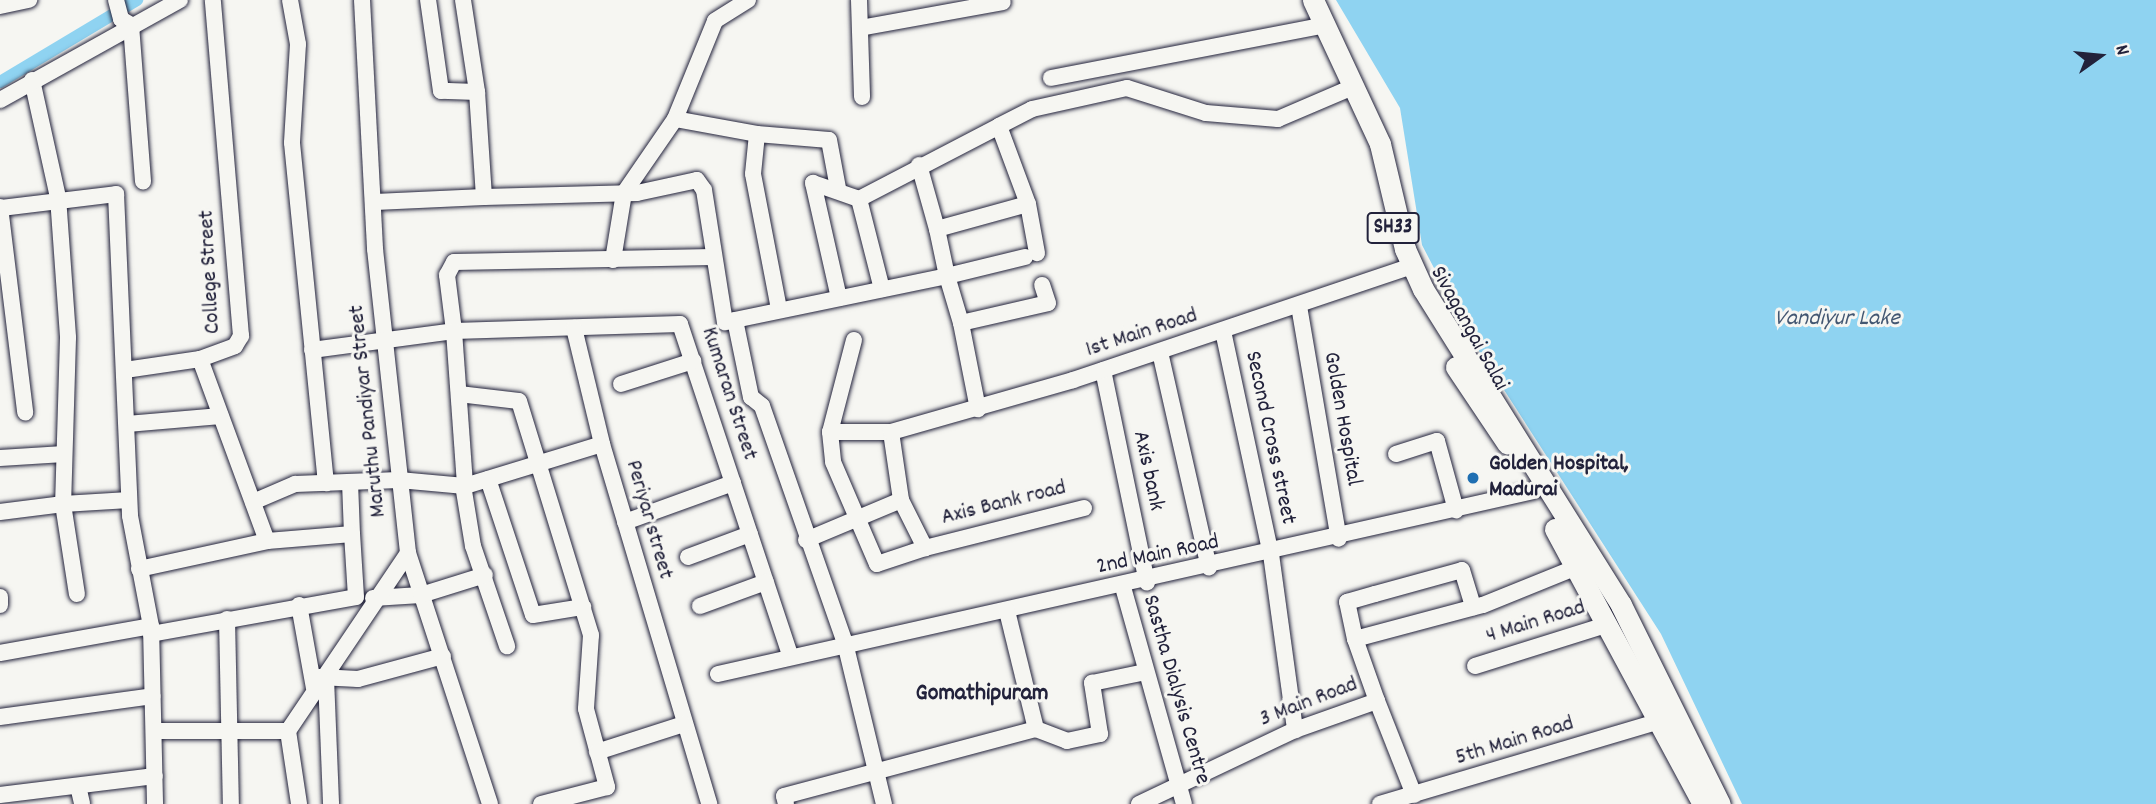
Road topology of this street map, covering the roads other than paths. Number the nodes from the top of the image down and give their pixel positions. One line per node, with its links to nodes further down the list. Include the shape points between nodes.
1 (26, 0): 13 (street)
2 (116, 0): 14 (street)
3 (180, 0): 14 (street)
4 (213, 0): 55 (street, College Street, via 241,336 235,346)
5 (290, 0): 53 (street, via 298,44 292,143)
6 (362, 0): 33 (street, Maruthu Pandiyar Street)
7 (428, 0): 20 (street, via 441,91)
8 (463, 0): 20 (street)
9 (748, 0): 23 (street, via 715,21)
10 (859, 0): 16 (street)
11 (1311, 0): 15 (main road, Sivagangai Salai / SH33); 37 (main road, via 1380,144); 67 (main road, Sivagangai Salai / SH33, via 1382,143 1412,257 1515,423)
12 (1003, 2): 16 (street)
13 (0, 6)
14 (126, 22): 18 (street); 27 (street)
15 (1316, 27): 17 (street); 19 (main road, Sivagangai Salai / SH33)
16 (860, 28): 21 (street)
17 (1051, 78)
18 (32, 80): 22 (street); 30 (street)
19 (1346, 90): 24 (street, via 1300,113 1251,121 1127,88 1032,109); 37 (main road, Sivagangai Salai / SH33, via 1374,146)
20 (477, 92): 31 (street)
21 (862, 97)
22 (0, 100)
23 (675, 118): 25 (street); 29 (street)
24 (999, 126): 26 (street); 34 (street)
25 (757, 134): 28 (street, via 830,140); 45 (street, via 753,174)
26 (919, 165): 32 (street); 36 (street)
27 (143, 182)
28 (838, 188): 32 (street); 43 (street, via 811,186)
29 (624, 193): 31 (street); 38 (street, via 701,183); 39 (street)
30 (58, 197): 35 (street); 57 (street, via 116,194); 69 (street, via 68,338)
31 (484, 197): 33 (street)
32 (859, 199): 42 (street)
33 (375, 202): 52 (street, Maruthu Pandiyar Street)
34 (1028, 204): 36 (street); 40 (street, via 1031,255)
35 (0, 207): 62 (street)
36 (937, 229): 40 (street)
37 (1404, 256): 44 (street, 1st Main Road); 67 (main road, Sivagangai Salai / SH33)
38 (713, 257): 39 (street); 46 (street, via 725,322)
39 (614, 260): 49 (street, via 454,261 447,275)
40 (947, 276): 42 (street); 47 (street)
41 (1042, 285): 47 (street, via 1048,303)
42 (882, 289): 43 (street)
43 (839, 298): 45 (street)
44 (1299, 306): 50 (street, 1st Main Road); 91 (street, Golden Hospital)
45 (779, 309): 46 (street)
46 (735, 320): 92 (street, via 751,397 762,407)
47 (961, 323): 61 (street)
48 (574, 328): 49 (street, Kumaran Street); 56 (street, Kumaran Street, via 680,324); 68 (street, Periyar street)
49 (454, 331): 52 (street); 60 (street)
50 (1223, 331): 54 (street, 1st Main Road); 96 (street, Second Cross street)
51 (854, 340): 65 (street)
52 (383, 343): 53 (street); 74 (street, Maruthu Pandiyar Street)
53 (312, 350): 76 (street)
54 (1160, 352): 58 (street, 1st Main Road); 99 (street)
55 (200, 359): 57 (street); 63 (street, College Street)
56 (693, 361): 59 (street); 77 (street, Kumaran Street)
57 (125, 370): 64 (street)
58 (1102, 370): 61 (street, 1st Main Road); 103 (street, Axis bank)
59 (621, 384)
60 (459, 394): 72 (street, via 519,401); 78 (street)
61 (978, 409): 66 (street, 1st Main Road)
62 (24, 412)
63 (221, 416): 64 (street); 82 (street, College Street)
64 (127, 424): 80 (street)
65 (830, 432): 66 (street, 1st Main Road); 87 (street, via 833,461)
66 (891, 432): 81 (street, Axis Bank road)
67 (1511, 439): 79 (main road, Sivagangai Salai / SH33); 160 (main road, Sivagangai Salai / SH33, via 1621,605)
68 (602, 443): 72 (street, Periyar street); 88 (street, Periyar street)
69 (64, 454): 71 (street); 83 (street)
70 (1396, 454): 85 (street, via 1437,442)
71 (0, 458)
72 (541, 462): 73 (street, Periyar street); 113 (street)
73 (488, 479): 78 (street, Periyar street); 113 (street, via 533,615)
74 (399, 480): 75 (street); 78 (street); 95 (street, Maruthu Pandiyar Street)
75 (350, 482): 76 (street); 89 (street)
76 (326, 483): 82 (street, via 295,484)
77 (733, 483): 88 (street); 90 (street, Kumaran Street)
78 (464, 485): 101 (street)
79 (1534, 491): 85 (street, 2nd Main Road); 98 (main road, Sivagangai Salai / SH33)
80 (129, 500): 83 (street); 100 (street)
81 (901, 500): 87 (street); 94 (street, Axis Bank road)
82 (253, 502): 93 (street, College Street)
83 (63, 504): 86 (street); 105 (street)
84 (1084, 508): 94 (street, Axis Bank road)
85 (1456, 510): 91 (street, 2nd Main Road)
86 (0, 512)
87 (856, 520): 92 (street); 94 (street, via 880,566)
88 (625, 522): 133 (street, Periyar street)
89 (352, 534): 93 (street); 108 (street)
90 (750, 534): 97 (street); 102 (street, Kumaran Street)
91 (1339, 539): 96 (street, 2nd Main Road)
92 (806, 540): 120 (street)
93 (267, 541): 100 (street)
94 (925, 548)
95 (408, 553): 106 (street, Maruthu Pandiyar Street); 109 (street)
96 (1271, 554): 99 (street, 2nd Main Road); 135 (street, Second Cross street)
97 (688, 556)
98 (1577, 567): 114 (street, 3 Main Road); 117 (main road, Sivagangai Salai / SH33)
99 (1209, 568): 103 (street, 2nd Main Road)
100 (139, 569): 118 (street)
101 (485, 575): 106 (street); 121 (street)
102 (766, 582): 112 (street); 123 (street, Kumaran Street)
103 (1147, 582): 104 (street, 2nd Main Road)
104 (1123, 587): 115 (street, 2nd Main Road); 126 (street, Sastha Dialysis Centre)
105 (77, 594)
106 (421, 595): 109 (street); 124 (street, Maruthu Pandiyar Street)
107 (0, 597): 110 (street)
108 (356, 597): 109 (street); 111 (street)
109 (379, 598): 128 (street)
110 (0, 605)
111 (299, 605): 116 (street); 128 (street)
112 (700, 606)
113 (583, 607): 139 (street, via 593,663 586,709)
114 (1473, 607): 119 (street, 3 Main Road); 119 (street, via 1462,570 1347,602)
115 (1007, 611): 120 (street, 2nd Main Road); 134 (street)
116 (227, 619): 118 (street); 137 (street)
117 (1609, 624): 125 (street, 4 Main Road); 132 (main road, Sivagangai Salai / SH33)
118 (151, 630): 122 (street); 129 (street)
119 (1356, 639): 130 (street, 3 Main Road)
120 (845, 643): 123 (street, 2nd Main Road); 140 (street)
121 (507, 646)
122 (0, 653)
123 (790, 654): 127 (street, 2nd Main Road)
124 (443, 656): 128 (street, via 358,679); 152 (street, Maruthu Pandiyar Street)
125 (1475, 666)
126 (1145, 672): 134 (street, via 1092,683 1100,734 1067,741); 145 (street, Sastha Dialysis Centre)
127 (718, 674)
128 (320, 681): 138 (street); 151 (street)
129 (153, 696): 131 (street); 136 (street)
130 (1377, 701): 135 (street, 3 Main Road); 144 (street)
131 (0, 717)
132 (1663, 720): 144 (street, 5th Main Road); 159 (main road, Sivagangai Salai / SH33)
133 (684, 724): 139 (street); 154 (street, Periyar street)
134 (1036, 729): 140 (street)
135 (1295, 730): 145 (street, 3 Main Road)
136 (155, 731): 137 (street); 141 (street)
137 (234, 731): 138 (street); 149 (street)
138 (288, 731): 150 (street)
139 (597, 752): 146 (street, via 607,787)
140 (875, 772): 155 (street, via 784,796); 156 (street)
141 (155, 776): 142 (street); 148 (street)
142 (78, 786): 143 (street); 147 (street)
143 (0, 795)
144 (1414, 795): 158 (street, 5th Main Road)
145 (1181, 797): 157 (street, 3 Main Road)
146 (586, 798): 153 (street)
147 (82, 804)
148 (155, 804)
149 (231, 804)
150 (299, 804)
151 (331, 804)
152 (490, 804)
153 (541, 804)
154 (709, 804)
155 (786, 804)
156 (884, 804)
157 (1139, 804)
158 (1380, 804)
159 (1703, 804)
160 (1720, 804)

